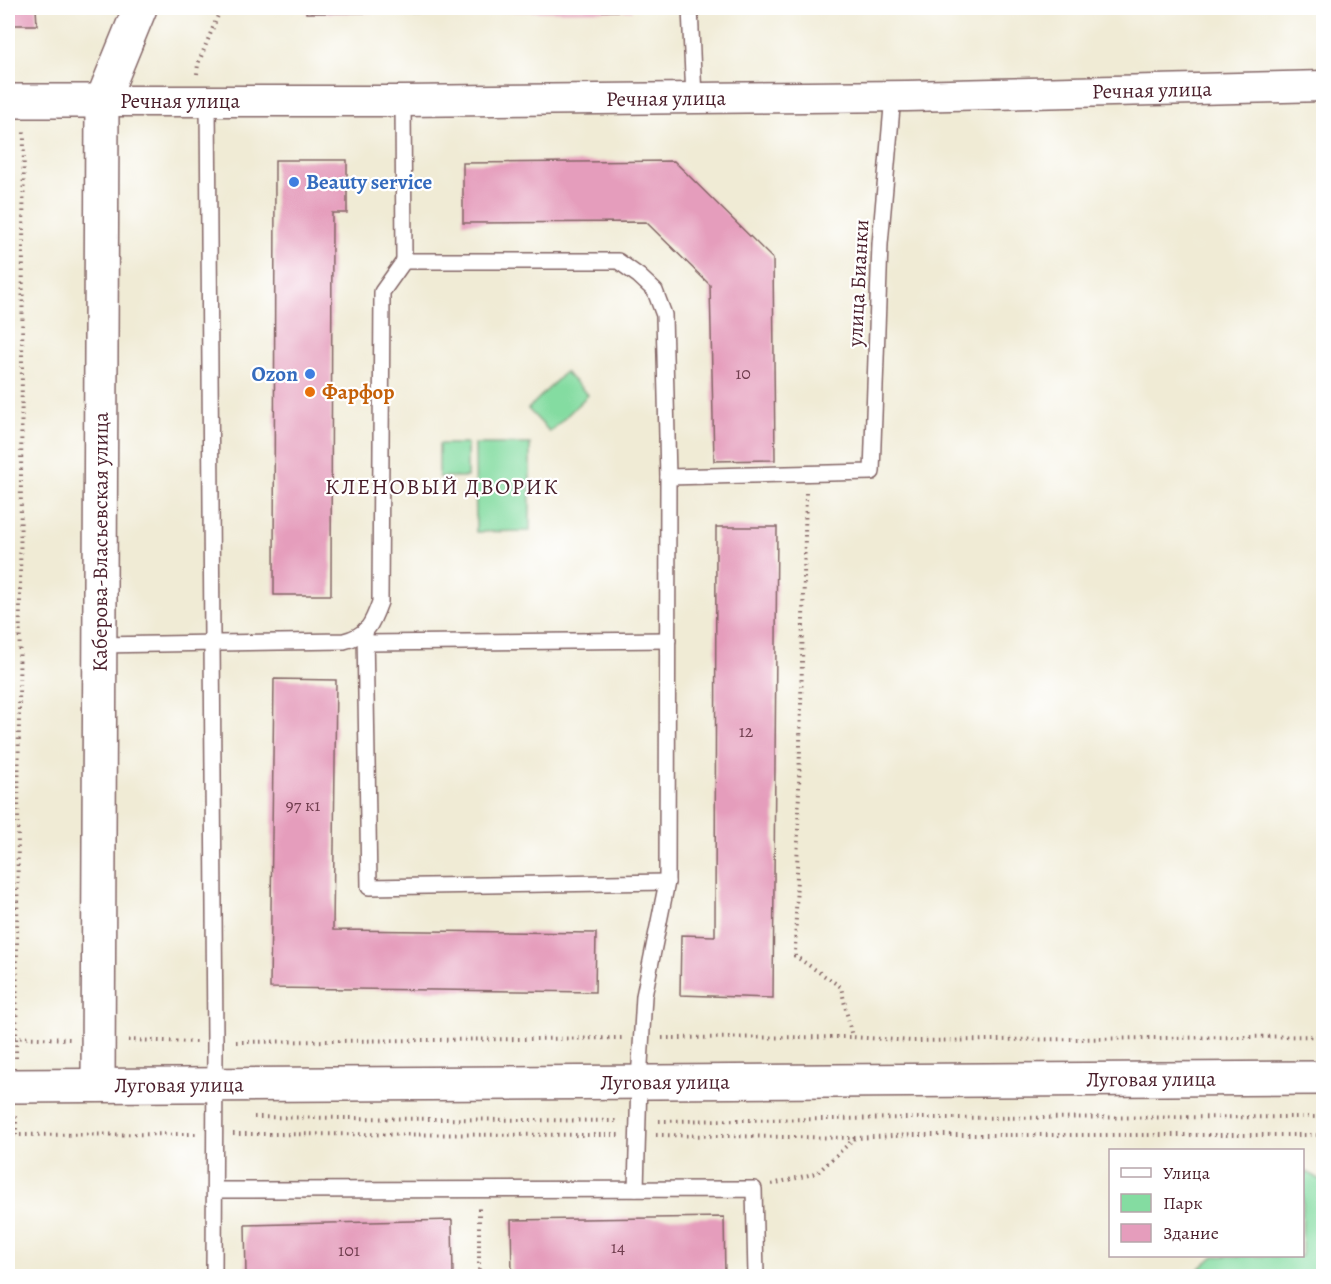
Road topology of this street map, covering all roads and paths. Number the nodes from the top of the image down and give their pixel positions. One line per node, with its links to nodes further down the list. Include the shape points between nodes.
1 (140, 8): 8 (street, Каберова-Власьевская улица)
2 (220, 8): 9 (path, via 198,64)
3 (690, 8): 6 (lane)
4 (1323, 86): 5 (street, Речная улица)
5 (893, 96): 6 (street, Речная улица); 13 (lane, улица Бианки, via 880,244 872,472)
6 (694, 98): 10 (street, Речная улица)
7 (8, 101): 8 (street, Речная улица)
8 (102, 101): 9 (street, Речная улица); 18 (street, Каберова-Власьевская улица)
9 (202, 101): 10 (street, Речная улица); 17 (lane, via 208,228)
10 (403, 101): 12 (lane)
11 (24, 132): 22 (path)
12 (404, 261): 14 (lane, via 618,261 639,276 655,291 664,315); 15 (lane, via 382,292 380,602)
13 (806, 474): 14 (lane); 23 (path, via 795,956 841,987)
14 (668, 477): 16 (lane)
15 (366, 637): 16 (lane); 17 (lane, via 344,642); 19 (lane, via 369,887)
16 (668, 639): 19 (lane)
17 (213, 643): 18 (lane); 26 (lane)
18 (99, 645): 25 (street, Каберова-Власьевская улица)
19 (667, 882): 24 (lane, via 644,996)
20 (1323, 1036): 23 (path, via 912,1041)
21 (8, 1037): 22 (path)
22 (16, 1037): 25 (path); 31 (path)
23 (852, 1037): 24 (path)
24 (642, 1038): 26 (path); 28 (lane)
25 (99, 1040): 26 (path); 29 (street, Каберова-Власьевская улица)
26 (215, 1042): 30 (lane)
27 (1323, 1078): 28 (street, Луговая улица)
28 (639, 1081): 30 (street, Луговая улица); 34 (lane)
29 (98, 1085): 30 (street, Луговая улица); 31 (street, Луговая улица)
30 (215, 1085): 32 (lane)
31 (12, 1101): 37 (path)
32 (215, 1117): 34 (path); 35 (lane)
33 (1323, 1117): 34 (path)
34 (638, 1128): 35 (path); 39 (path); 40 (lane)
35 (215, 1134): 37 (path); 42 (lane)
36 (8, 1135): 37 (path)
37 (16, 1135)
38 (1323, 1135): 39 (path)
39 (855, 1138): 41 (path, via 817,1173)
40 (636, 1189): 41 (lane); 43 (lane)
41 (754, 1189): 46 (lane)
42 (215, 1190): 43 (lane); 44 (lane)
43 (478, 1190): 45 (path)
44 (214, 1276)
45 (478, 1276)
46 (756, 1276)

